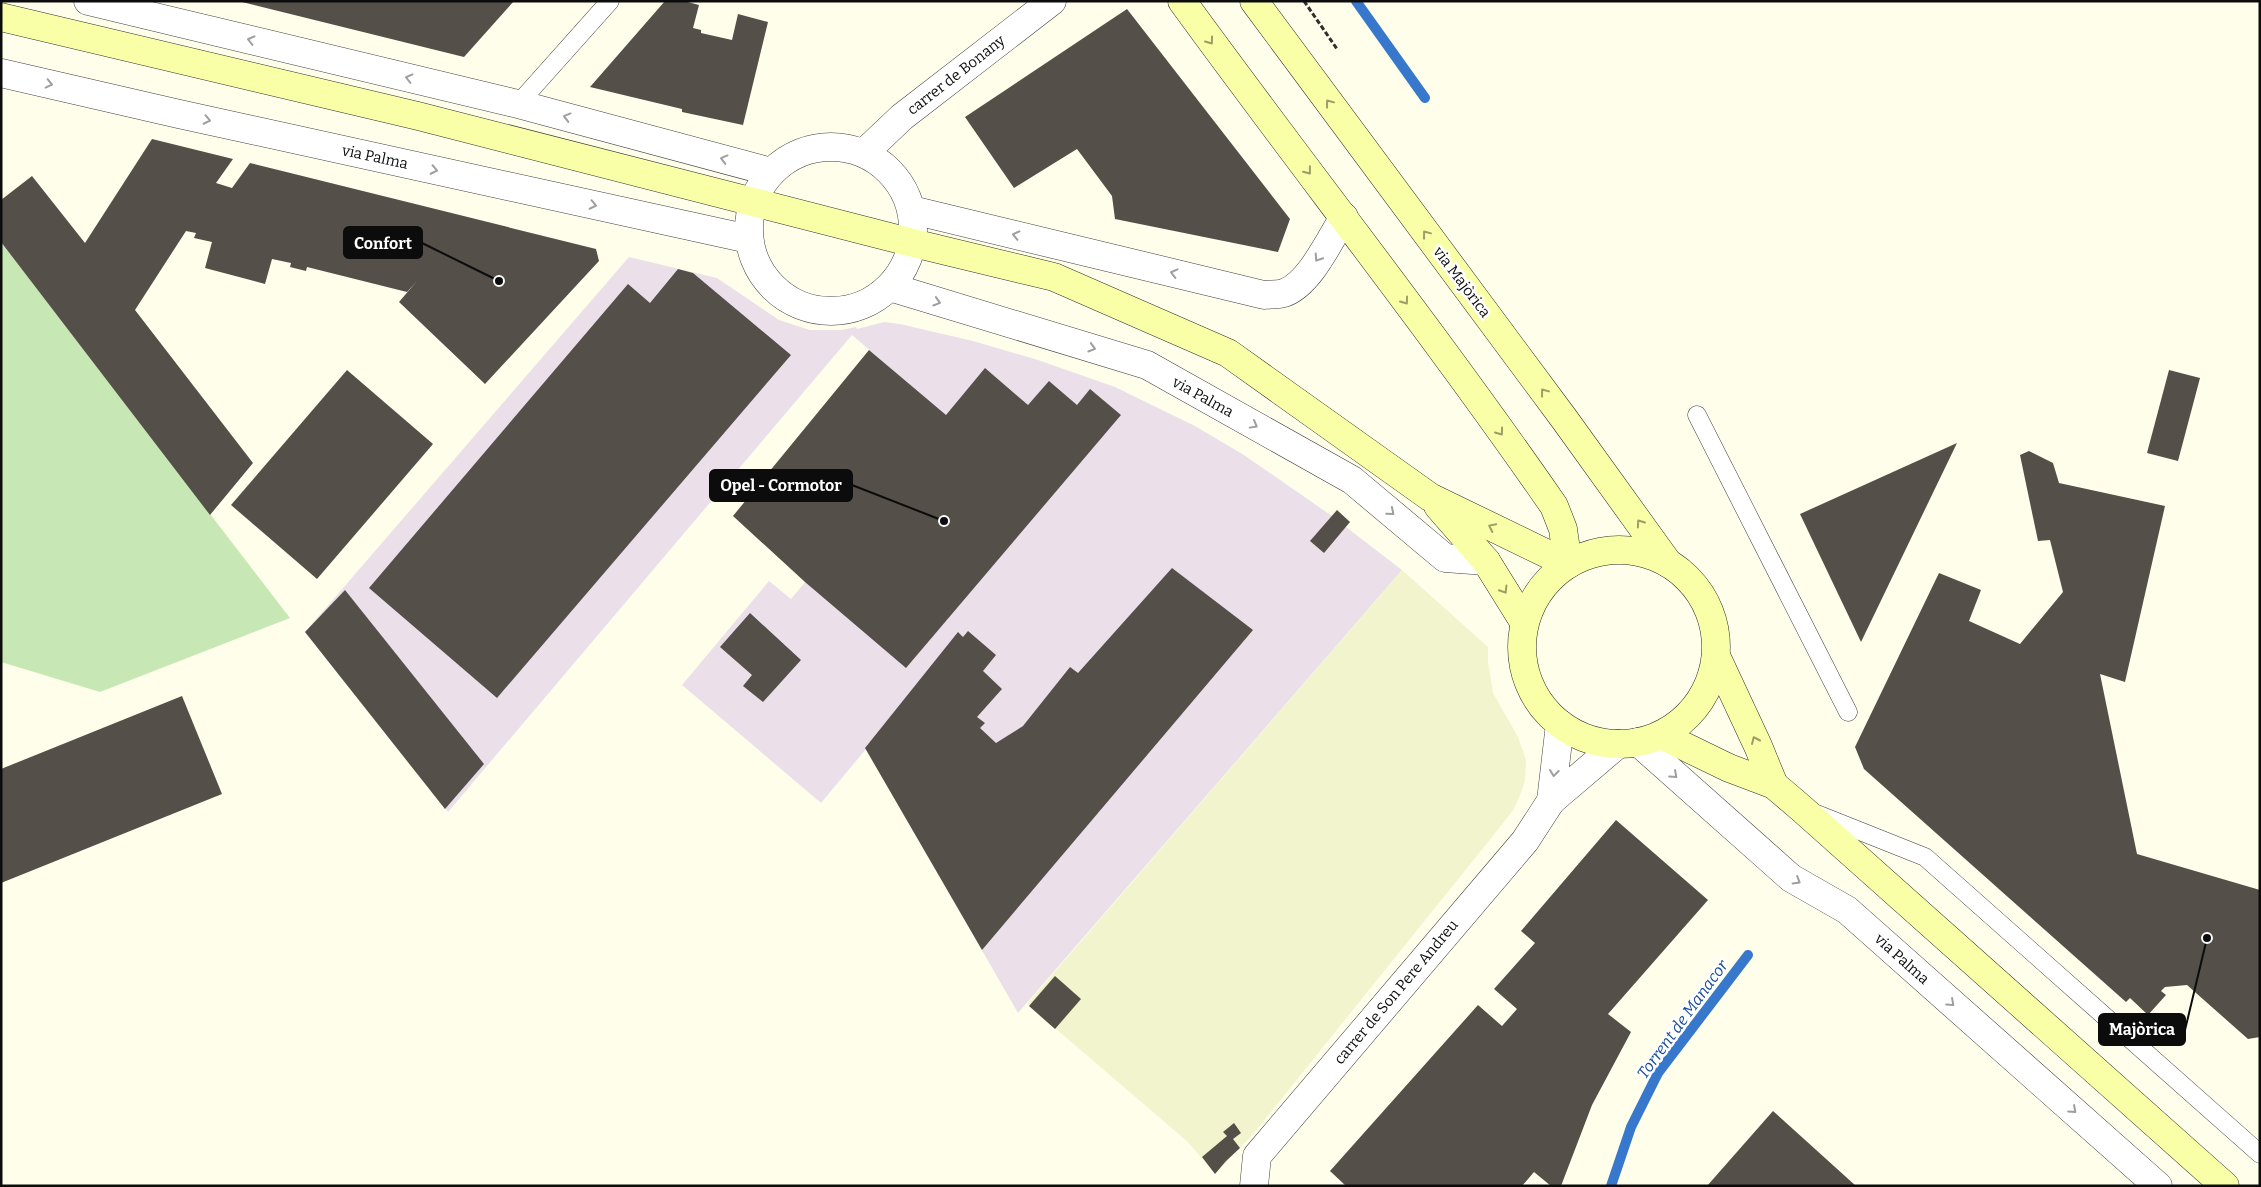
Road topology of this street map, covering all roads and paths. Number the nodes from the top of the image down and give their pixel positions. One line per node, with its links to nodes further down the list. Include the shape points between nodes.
1 (88, 1): 10 (street, one-way to 1)
2 (610, 1): 10 (lane)
3 (1052, 1): 11 (street, carrer de Bonany, via 902,118)
4 (1182, 1): 15 (main road, one-way to 15)
5 (1254, 1): 22 (main road, via Majòrica, one-way to 5)
6 (1304, 1): 8 (path)
7 (1, 17): 13 (main road, via 408,114)
8 (1337, 49)
9 (1, 72): 16 (street, via Palma, one-way to 16)
10 (518, 104): 12 (street, one-way to 10)
11 (864, 153): 12 (street, via 840,146 814,147 790,156); 14 (street, via 886,166 902,186)
12 (771, 172): 13 (street)
13 (753, 201): 16 (street); 17 (main road)
14 (912, 210): 15 (street, one-way to 14, via 1298,285 1284,293 1264,295); 17 (street)
15 (1344, 217): 23 (main road, one-way to 23, via 1554,506 1563,529)
16 (749, 239): 18 (street, via 757,264 772,286 792,301 818,310 844,311 868,303)
17 (913, 243): 18 (street, via 905,267); 20 (main road, via 1054,277 1228,353)
18 (890, 288): 21 (street, via Palma, one-way to 21, via 1147,365 1352,480 1444,558)
19 (1697, 415): 26 (lane)
20 (1430, 497): 21 (main road); 23 (main road, one-way to 20)
21 (1486, 561): 24 (main road, one-way to 24)
22 (1668, 563): 23 (main road, via 1642,553 1616,550 1591,554); 25 (main road, via 1690,581 1706,604 1715,630)
23 (1568, 564): 24 (main road, via 1551,576 1539,591)
24 (1524, 622): 27 (main road, via 1521,651 1524,669 1532,691)
25 (1716, 656): 28 (main road, via 1701,700 1689,715); 29 (main road, one-way to 25)
26 (1848, 712)
27 (1560, 724): 28 (main road, via 1588,739); 30 (street, one-way to 30)
28 (1639, 740): 29 (main road); 30 (street); 34 (street, via Palma, one-way to 34, via 1791,878 1847,910)
29 (1774, 785): 31 (main road)
30 (1551, 801): 33 (street, carrer de Son Pere Andreu, via 1525,841 1257,1156)
31 (1801, 808): 32 (lane, via 1926,857); 35 (main road)
32 (2260, 1154)
33 (1254, 1186)
34 (2158, 1186)
35 (2224, 1186)

